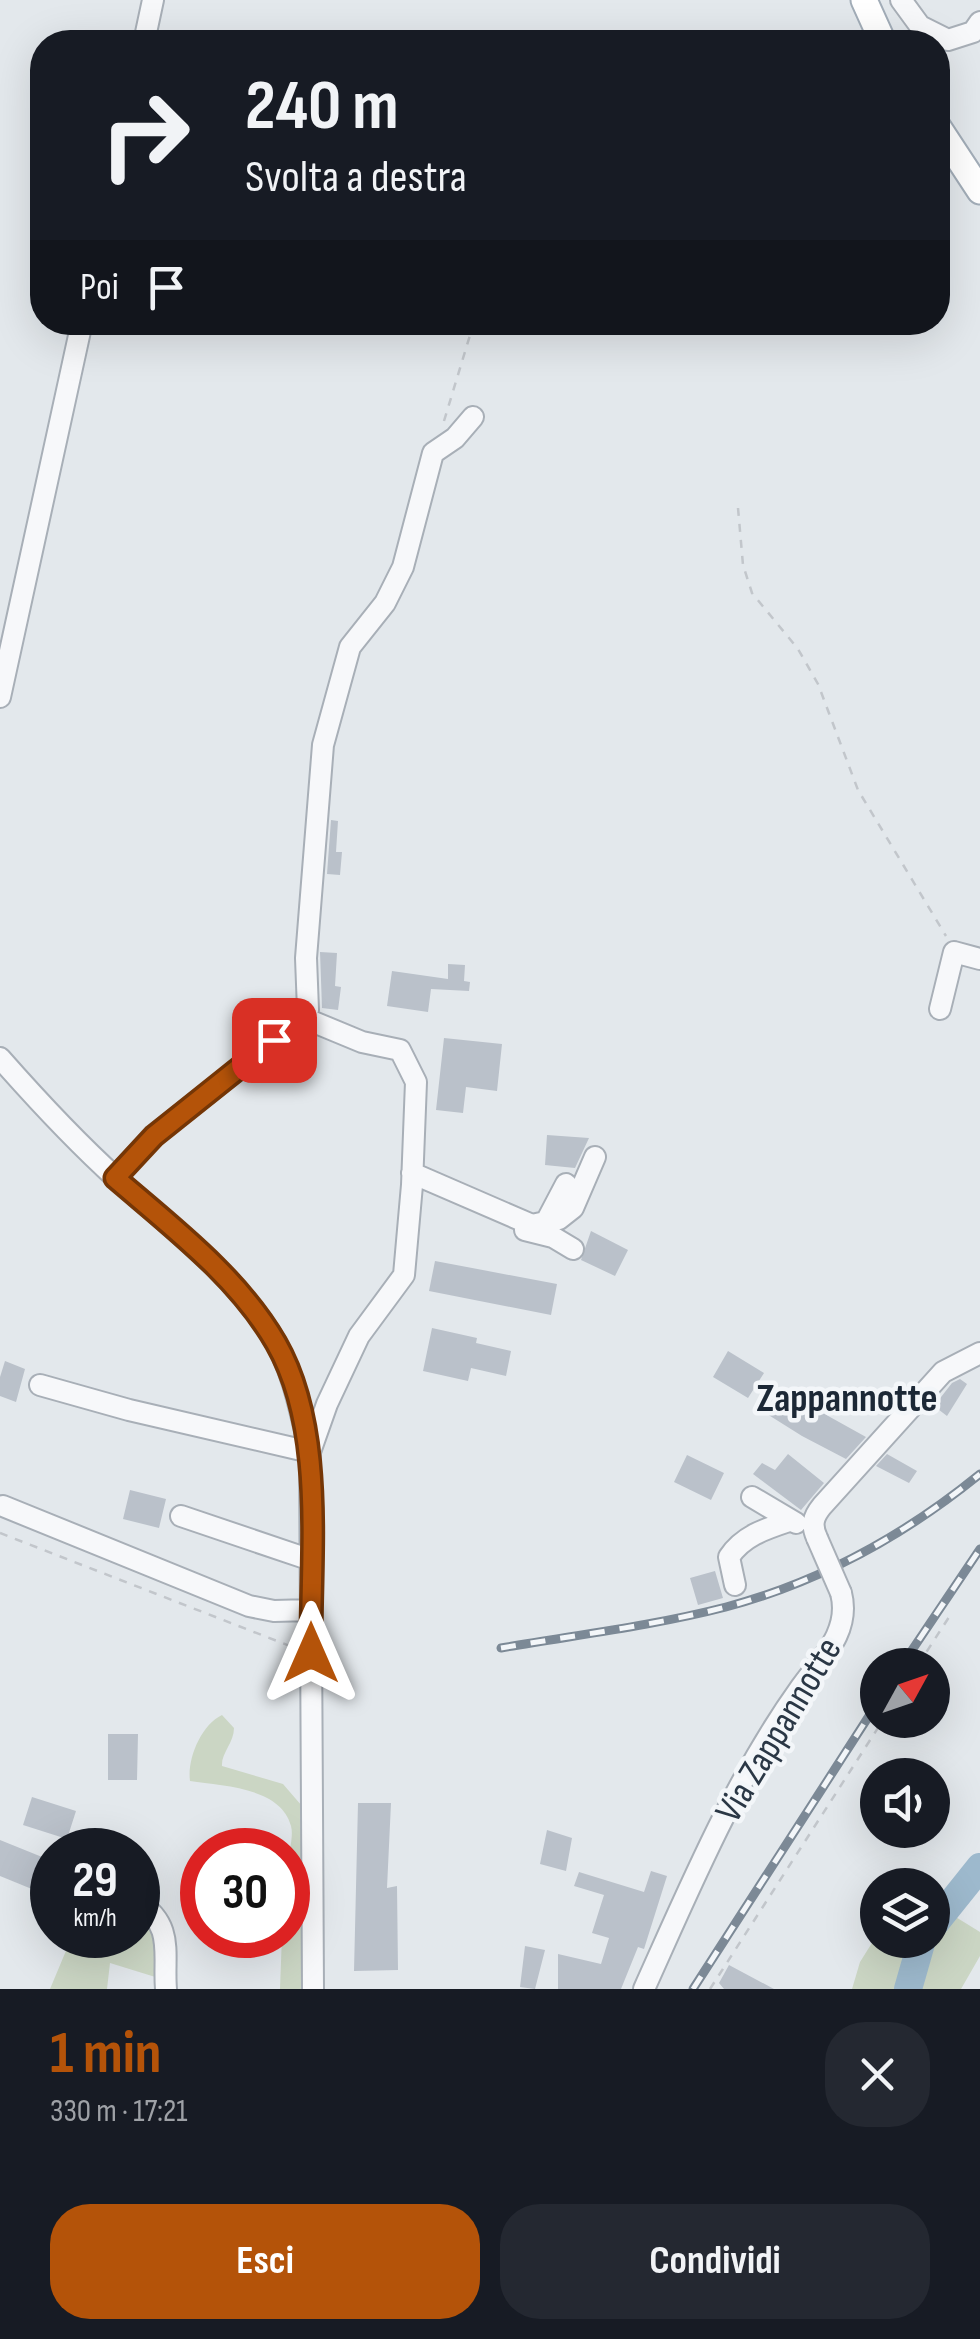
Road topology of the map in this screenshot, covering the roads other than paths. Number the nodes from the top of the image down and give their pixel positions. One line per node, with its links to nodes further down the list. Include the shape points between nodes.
1 (153, 0): 5 (street)
2 (864, 0): 6 (main road)
3 (901, 0): 7 (street)
4 (980, 22): 8 (street)
5 (147, 30)
6 (878, 30)
7 (928, 30)
8 (950, 39)
9 (950, 145): 10 (main road)
10 (980, 191)
11 (79, 335): 13 (street)
12 (473, 418): 16 (street, via 433,454 403,567 385,604 350,646 323,745)
13 (0, 696)
14 (980, 959): 15 (street, via 954,952)
15 (940, 1009)
16 (304, 1018): 19 (street, via 154,1136); 20 (street, via 400,1050 416,1082)
17 (0, 1058): 19 (street)
18 (594, 1157): 22 (street, via 573,1208)
19 (115, 1178): 26 (street, via 243,1298 276,1344)
20 (412, 1179): 22 (street, via 532,1226); 23 (street); 27 (street, via 404,1275 359,1336)
21 (566, 1184): 22 (street)
22 (546, 1222)
23 (573, 1249)
24 (980, 1354): 33 (street, via 943,1372 822,1506)
25 (40, 1385): 28 (street)
26 (295, 1392): 27 (street); 28 (street)
27 (327, 1404): 28 (street)
28 (310, 1452): 34 (street)
29 (752, 1496): 32 (street)
30 (4, 1506): 36 (street, via 249,1606)
31 (180, 1516): 34 (street)
32 (789, 1521): 33 (street); 35 (street, via 737,1546 729,1558)
33 (814, 1533): 40 (street, Via Zappannotte, bridge, via 846,1609 839,1633 776,1721)
34 (310, 1560): 36 (street)
35 (735, 1585)
36 (311, 1610): 39 (street)
37 (160, 1925): 38 (street)
38 (166, 1989)
39 (313, 1989)
40 (644, 1989)

